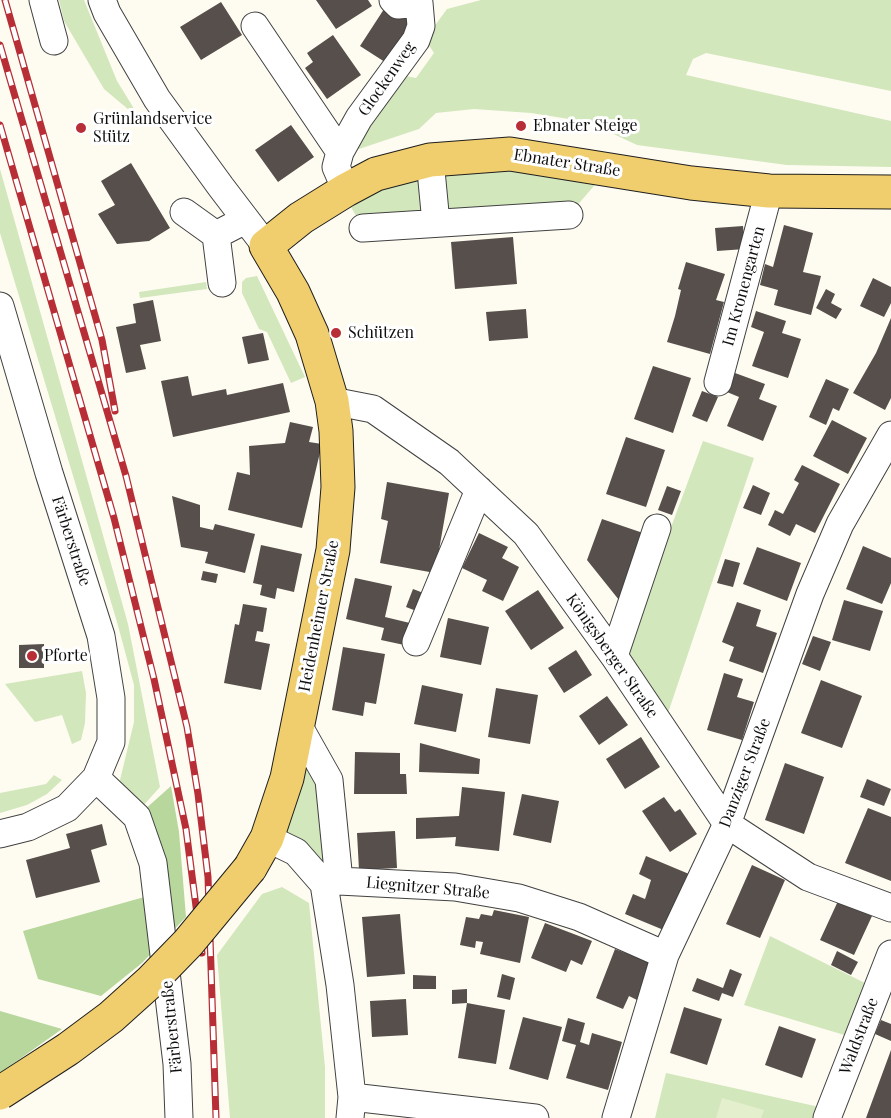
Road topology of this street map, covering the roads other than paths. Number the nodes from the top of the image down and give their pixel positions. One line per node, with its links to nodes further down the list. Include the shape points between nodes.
1 (42, 0): 5 (street)
2 (102, 0): 13 (street, Heidenheimer Straße, via 157,99)
3 (393, 0): 6 (street, Glockenweg, via 398,5 419,3 421,27 416,40 358,118)
4 (255, 26): 6 (street)
5 (54, 40)
6 (340, 152): 8 (street, via 336,167)
7 (430, 160): 8 (main road, Ebnater Straße, via 376,174); 9 (main road, Ebnater Straße, via 510,154 691,183); 14 (street)
8 (346, 189): 17 (main road, Ebnater Straße)
9 (769, 191): 10 (main road, Ebnater Straße); 20 (street, Im Kronengarten)
10 (891, 192)
11 (184, 213): 16 (street)
12 (569, 215): 14 (street)
13 (245, 220): 16 (street); 17 (street, Heidenheimer Straße)
14 (436, 223): 15 (street)
15 (363, 228)
16 (216, 235): 18 (street)
17 (266, 246): 21 (main road, Heidenheimer Straße, via 312,334)
18 (222, 283)
19 (0, 306): 28 (street, Färberstraße, via 101,636 111,698 111,742)
20 (718, 382)
21 (332, 401): 23 (street, Königsberger Straße, via 373,409 448,462); 27 (main road, Heidenheimer Straße, via 338,487 333,550)
22 (891, 435): 29 (street, Danziger Straße, via 840,524 810,594)
23 (479, 490): 25 (street); 26 (street, Königsberger Straße, via 526,534)
24 (657, 528): 26 (street)
25 (416, 642)
26 (614, 657): 29 (street, Königsberger Straße)
27 (298, 725): 31 (main road, Heidenheimer Straße); 32 (street, via 329,780)
28 (96, 778): 30 (street, Färberstraße, via 67,808 28,827); 38 (street, Färberstraße, via 137,817 153,863 177,1064)
29 (727, 824): 33 (street, Königsberger Straße, via 808,877); 35 (street, Danziger Straße)
30 (0, 834)
31 (267, 838): 32 (street, via 296,852); 36 (main road, Heidenheimer Straße, bridge, via 250,868 188,943 143,988 68,1049)
32 (331, 883): 35 (street, Liegnitzer Straße, via 455,887 519,898 579,917); 37 (street)
33 (891, 908)
34 (891, 954): 41 (street, Waldstraße)
35 (665, 955): 40 (street, Danziger Straße)
36 (0, 1093)
37 (351, 1108): 39 (street)
38 (179, 1118)
39 (536, 1118)
40 (616, 1118)
41 (827, 1118)

